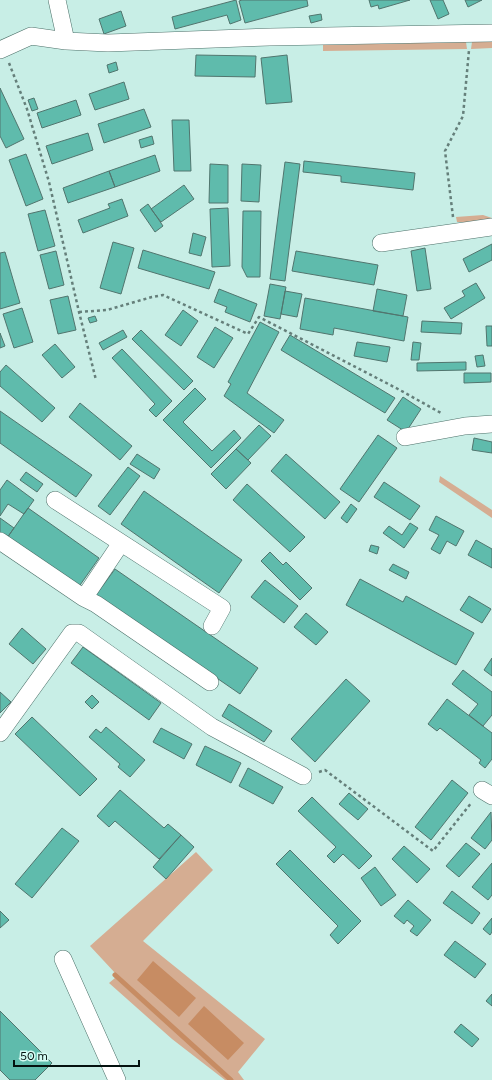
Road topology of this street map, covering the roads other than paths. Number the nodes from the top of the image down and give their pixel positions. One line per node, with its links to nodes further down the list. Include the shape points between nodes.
1 (57, 0): 3 (street)
2 (492, 32): 3 (street, via 108,43)
3 (66, 41): 4 (street, via 31,36)
4 (2, 49)
5 (492, 227): 6 (street)
6 (381, 243)
7 (492, 424): 8 (street)
8 (405, 436)
9 (55, 500): 11 (street)
10 (0, 541): 12 (street)
11 (121, 543): 12 (street); 13 (street, via 222,608)
12 (84, 598): 14 (street)
13 (212, 626)
14 (210, 682)
15 (0, 733): 16 (street, via 72,633 79,633 212,727)
16 (303, 776)
17 (63, 959): 18 (street)
18 (117, 1080)

